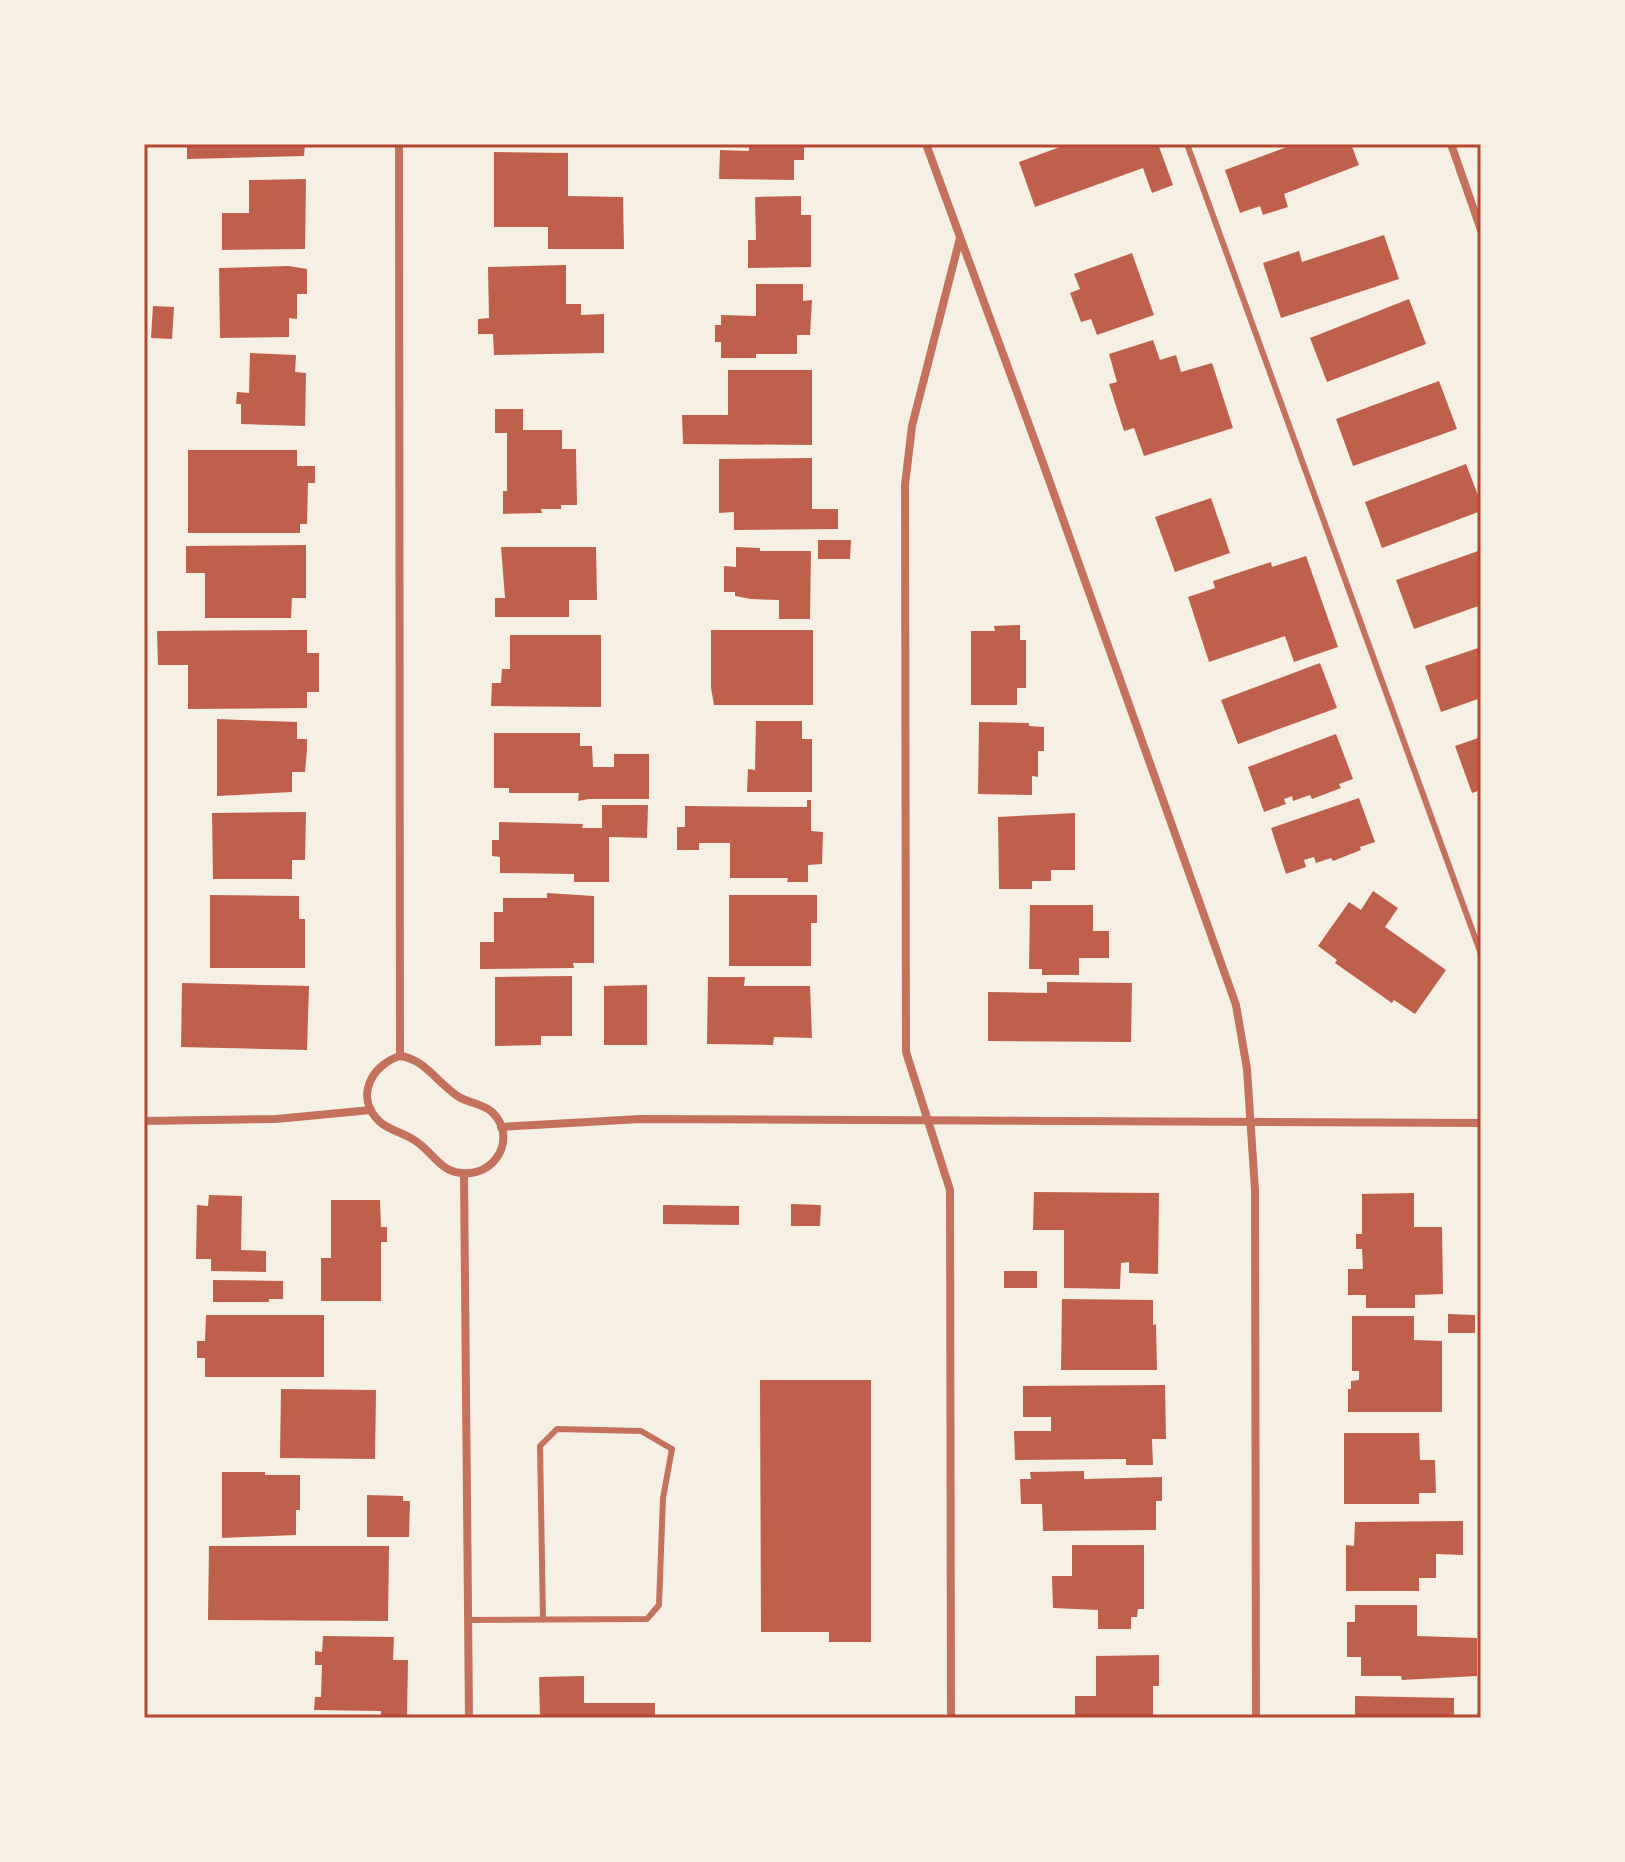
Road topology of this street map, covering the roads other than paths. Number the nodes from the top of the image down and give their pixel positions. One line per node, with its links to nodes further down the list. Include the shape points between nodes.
1 (399, 144): 8 (street)
2 (926, 144): 6 (street)
3 (1187, 144): 7 (lane)
4 (1451, 144): 5 (street)
5 (1481, 230)
6 (960, 238): 10 (street, via 912,426 905,485 906,1052); 11 (street, via 1222,960 1244,1045)
7 (1481, 954)
8 (400, 1056): 9 (street, via 375,1069 367,1095); 14 (street, via 412,1058 450,1091 492,1112)
9 (371, 1110): 12 (street, via 276,1119); 15 (street, via 379,1121 420,1144 441,1166)
10 (927, 1119): 11 (street); 14 (street, via 627,1119); 19 (street, via 950,1190)
11 (1252, 1120): 13 (street); 20 (street)
12 (144, 1121)
13 (1481, 1123)
14 (501, 1127): 15 (street, via 504,1142 491,1167)
15 (464, 1174): 16 (street)
16 (469, 1620): 17 (lane); 18 (street)
17 (543, 1620): 17 (lane, via 647,1619 659,1605 663,1498 672,1449 641,1431 627,1430 557,1429 540,1446)
18 (469, 1718)
19 (951, 1718)
20 (1256, 1718)

